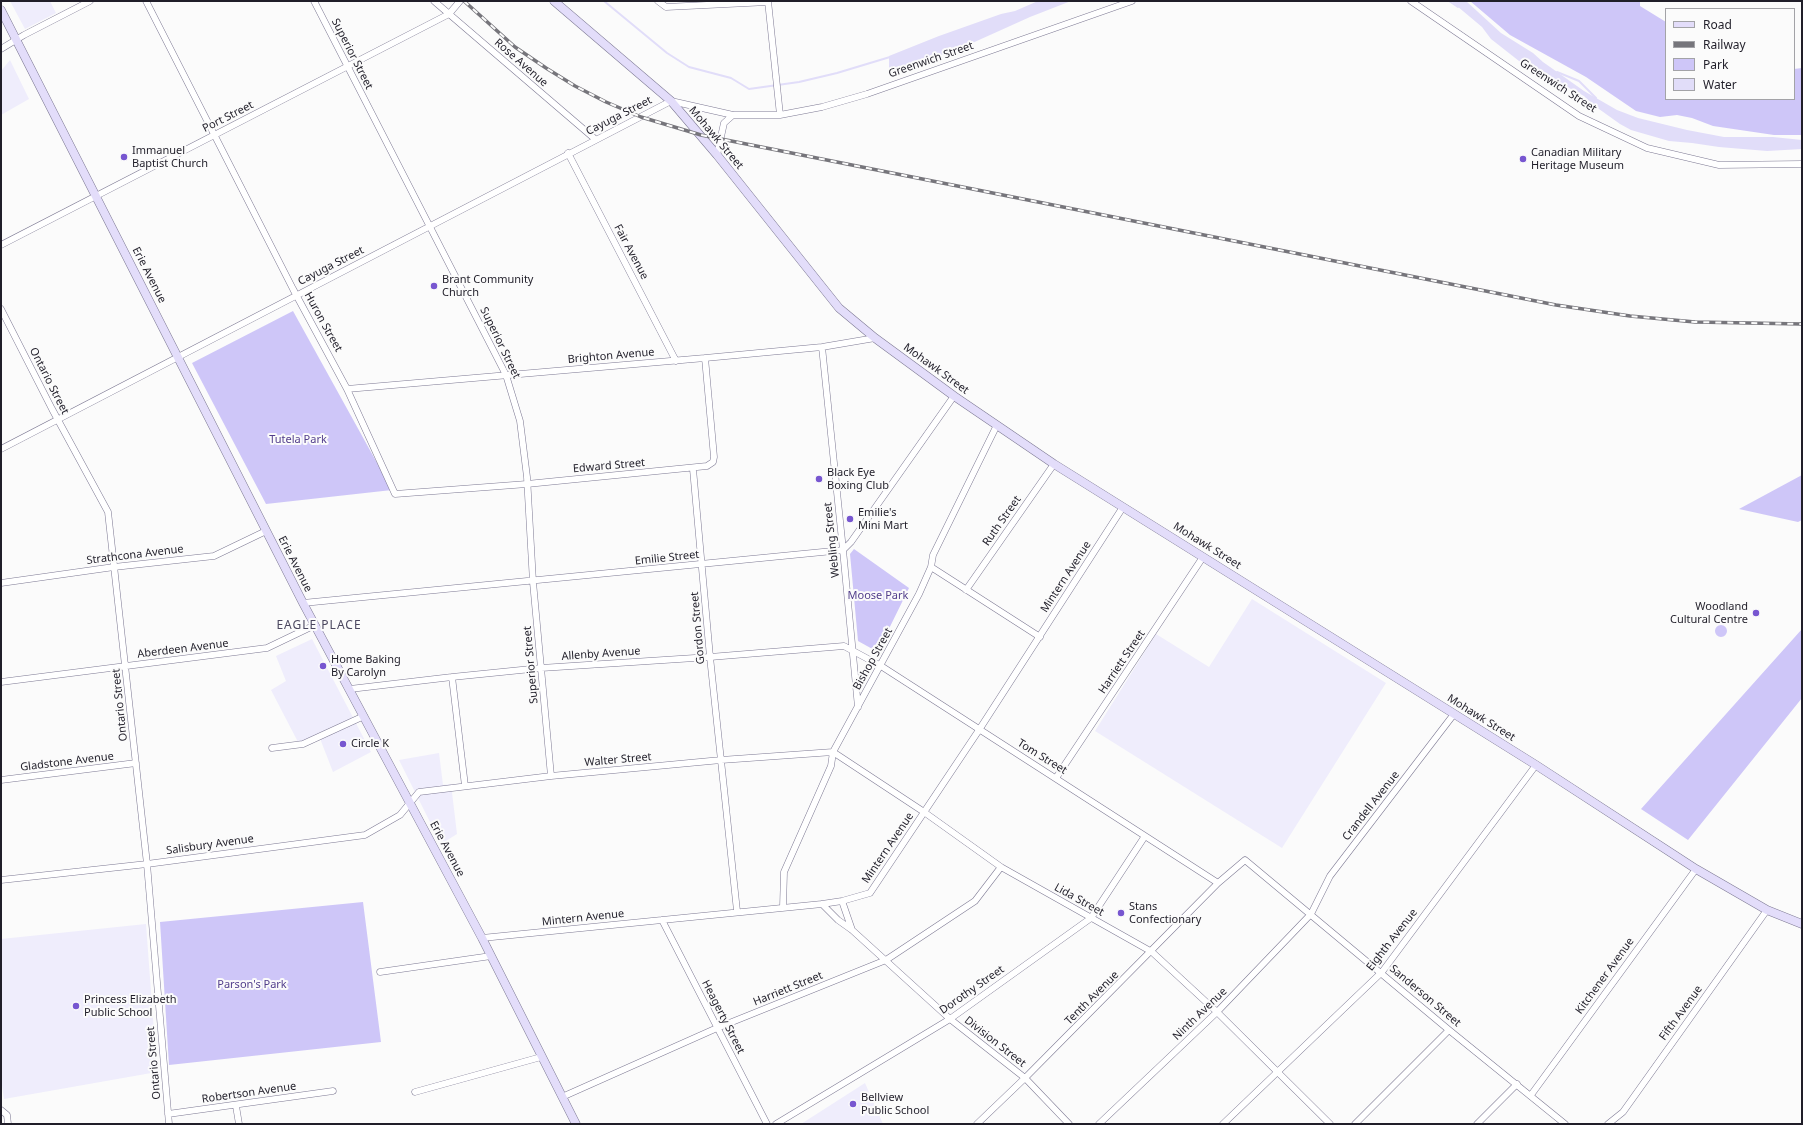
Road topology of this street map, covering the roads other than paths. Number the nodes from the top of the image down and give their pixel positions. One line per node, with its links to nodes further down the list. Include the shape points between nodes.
1 (90, 1): 13 (street)
2 (146, 1): 19 (street, Huron Street)
3 (314, 1): 15 (street, Superior Street)
4 (434, 1): 12 (street, Rose Avenue)
5 (460, 1): 12 (street, Port Street)
6 (554, 1): 16 (street, Greenwich Street)
7 (658, 1): 8 (street, via 666,7)
8 (768, 1): 18 (street)
9 (1132, 1): 18 (street, Greenwich Street, via 867,94 822,107)
10 (1411, 1): 23 (street, Greenwich Street, via 1580,116 1647,148 1719,165)
11 (1, 10): 13 (street, Erie Avenue)
12 (449, 14): 15 (street, Port Street); 20 (street, Rose Avenue)
13 (16, 39): 14 (street); 24 (street, Erie Avenue)
14 (1, 49)
15 (348, 67): 19 (street, Port Street); 25 (street, Superior Street)
16 (671, 101): 17 (street, Greenwich Street); 20 (street, Cayuga Street); 22 (street, Mohawk Street)
17 (732, 115): 18 (street, Greenwich Street); 22 (street, via 724,124)
18 (780, 115)
19 (215, 134): 24 (street, Port Street); 27 (street, Huron Street)
20 (595, 139): 21 (street, Cayuga Street)
21 (568, 153): 25 (street, Cayuga Street); 33 (street, Fair Avenue)
22 (717, 155): 29 (street, Mohawk Street, via 839,308)
23 (1802, 164)
24 (96, 196): 26 (street, Port Street); 31 (street, Erie Avenue)
25 (430, 227): 27 (street, Cayuga Street); 34 (street, Superior Street)
26 (1, 245)
27 (296, 295): 31 (street, Cayuga Street); 35 (street, Huron Street)
28 (1, 309): 37 (street, Ontario Street)
29 (875, 338): 30 (street, Brighton Avenue); 36 (street, Mohawk Street)
30 (822, 347): 32 (street, Brighton Avenue); 45 (street, Webling Street)
31 (178, 357): 37 (street, Cayuga Street); 44 (street, Erie Avenue)
32 (705, 358): 33 (street, Brighton Avenue); 41 (street, via 714,457 710,465)
33 (676, 361): 34 (street, Brighton Avenue)
34 (506, 375): 35 (street, Brighton Avenue); 42 (street, Superior Street, via 520,421)
35 (347, 389): 42 (street, Huron Street, via 395,494)
36 (954, 396): 38 (street, Mohawk Street); 45 (street)
37 (58, 419): 39 (street, Cayuga Street); 48 (street, Ontario Street, via 108,512)
38 (997, 425): 40 (street, Mohawk Street); 49 (street, Bishop Street, via 933,555)
39 (1, 449)
40 (1054, 464): 43 (street, Mohawk Street); 52 (street, Ruth Street)
41 (693, 469): 42 (street, Edward Street); 47 (street, Gordon Street)
42 (527, 484): 51 (street, Superior Street)
43 (1123, 507): 46 (street, Mohawk Street); 55 (street, Mintern Avenue)
44 (266, 530): 48 (street, Strathcona Avenue, via 214,556); 53 (street, Erie Avenue)
45 (843, 550): 47 (street, Emilie Street); 56 (street, Webling Street)
46 (1203, 557): 65 (street, Mohawk Street); 74 (street, Harriett Street)
47 (703, 564): 51 (street, Emilie Street); 57 (street, Gordon Street)
48 (114, 567): 50 (street, Strathcona Avenue); 58 (street, Ontario Street)
49 (931, 567): 52 (street); 59 (street, Bishop Street)
50 (1, 582)
51 (533, 582): 53 (street, Emilie Street); 60 (street, Superior Street)
52 (966, 590): 55 (street)
53 (303, 603): 54 (street, Erie Avenue)
54 (315, 625): 58 (street, Aberdeen Avenue, via 267,648); 63 (street, Erie Avenue)
55 (1040, 637): 67 (street, Mintern Avenue)
56 (853, 650): 57 (street, Allenby Avenue, via 844,646); 59 (street, Tom Street); 64 (street, Webling Street)
57 (710, 657): 60 (street, Allenby Avenue); 70 (street, Gordon Street)
58 (126, 666): 62 (street, Aberdeen Avenue); 71 (street, Ontario Street)
59 (881, 666): 64 (street, Bishop Street); 67 (street, Tom Street)
60 (541, 668): 61 (street, Allenby Avenue); 73 (street, Superior Street)
61 (452, 677): 63 (street, Allenby Avenue); 76 (street)
62 (1, 682)
63 (350, 689): 66 (street, Erie Avenue)
64 (858, 707): 69 (street, Bishop Street)
65 (1454, 714): 72 (street, Mohawk Street); 90 (street, Crandell Avenue, via 1330,876)
66 (364, 716): 68 (street, via 303,744); 77 (street, Erie Avenue)
67 (979, 730): 74 (street, Tom Street); 78 (street, Mintern Avenue)
68 (272, 748)
69 (833, 752): 70 (street, Walter Street); 78 (street, Lida Street); 87 (street, Bishop Street, via 831,766 784,872)
70 (722, 760): 73 (street, Walter Street); 89 (street, Gordon Street)
71 (136, 763): 75 (street, Gladstone Avenue); 80 (street, Ontario Street)
72 (1536, 765): 82 (street, Mohawk Street); 100 (street, Eighth Avenue)
73 (551, 776): 76 (street, Walter Street)
74 (1056, 778): 79 (street, Tom Street)
75 (1, 780)
76 (465, 786): 77 (street, Walter Street, via 419,792)
77 (409, 802): 80 (street, Salisbury Avenue, via 400,815 365,835); 95 (street, Erie Avenue)
78 (924, 812): 81 (street, Lida Street); 85 (street, Mintern Avenue, via 870,892)
79 (1145, 836): 84 (street, Tom Street); 91 (street, Dorothy Street)
80 (147, 864): 83 (street, Salisbury Avenue); 115 (street, Ontario Street)
81 (1001, 867): 91 (street, Lida Street); 98 (street, Harriett Street, via 975,901)
82 (1696, 869): 88 (street, Mohawk Street); 111 (street, Kitchener Avenue)
83 (1, 880)
84 (1218, 883): 90 (street, Sanderson Street, via 1245,860); 96 (street, Tenth Avenue)
85 (842, 901): 86 (street, Mintern Avenue); 94 (street, Division Street)
86 (822, 904): 87 (street, Mintern Avenue); 94 (street, Division Street)
87 (783, 907): 89 (street, Mintern Avenue)
88 (1767, 910): 93 (street, Mohawk Street); 130 (street, Fifth Avenue, via 1623,1112)
89 (737, 911): 92 (street, Mintern Avenue)
90 (1311, 914): 100 (street, Sanderson Street); 101 (street, Ninth Avenue)
91 (1091, 918): 96 (street, Lida Street); 102 (street, Dorothy Street)
92 (662, 920): 95 (street, Mintern Avenue); 103 (street, Heagerty Street)
93 (1802, 924)
94 (852, 930): 98 (street, Division Street)
95 (482, 938): 97 (street, Erie Avenue)
96 (1152, 952): 101 (street, Lida Street); 107 (street, Tenth Avenue)
97 (491, 956): 99 (street); 105 (street, Erie Avenue)
98 (886, 960): 102 (street, Division Street); 103 (street, Harriett Street)
99 (380, 972)
100 (1382, 972): 104 (street, Sanderson Street); 106 (street, Eighth Avenue)
101 (1217, 1012): 106 (street, Lida Street); 124 (street, Ninth Avenue)
102 (950, 1019): 107 (street, Division Street); 121 (street, Dorothy Street)
103 (717, 1028): 112 (street, Harriett Street); 120 (street, Heagerty Street)
104 (1449, 1030): 108 (street, Sanderson Street); 127 (street)
105 (541, 1057): 110 (street); 112 (street, Erie Avenue)
106 (1276, 1072): 125 (street, Eighth Avenue); 126 (street, Lida Street)
107 (1025, 1078): 122 (street, Tenth Avenue); 123 (street, Division Street)
108 (1517, 1084): 111 (street, Sanderson Street); 128 (street)
109 (333, 1091): 113 (street, Robertson Avenue)
110 (415, 1092)
111 (1531, 1095): 129 (street, Sanderson Street)
112 (562, 1098): 119 (street, Erie Avenue)
113 (236, 1106): 115 (street, Robertson Avenue); 118 (street)
114 (1, 1110): 116 (street, via 7,1115)
115 (168, 1114): 117 (street, Ontario Street)
116 (8, 1124)
117 (169, 1124)
118 (239, 1124)
119 (576, 1124)
120 (767, 1124)
121 (776, 1124)
122 (977, 1124)
123 (1069, 1124)
124 (1099, 1124)
125 (1223, 1124)
126 (1330, 1124)
127 (1355, 1124)
128 (1477, 1124)
129 (1565, 1124)
130 (1608, 1124)

